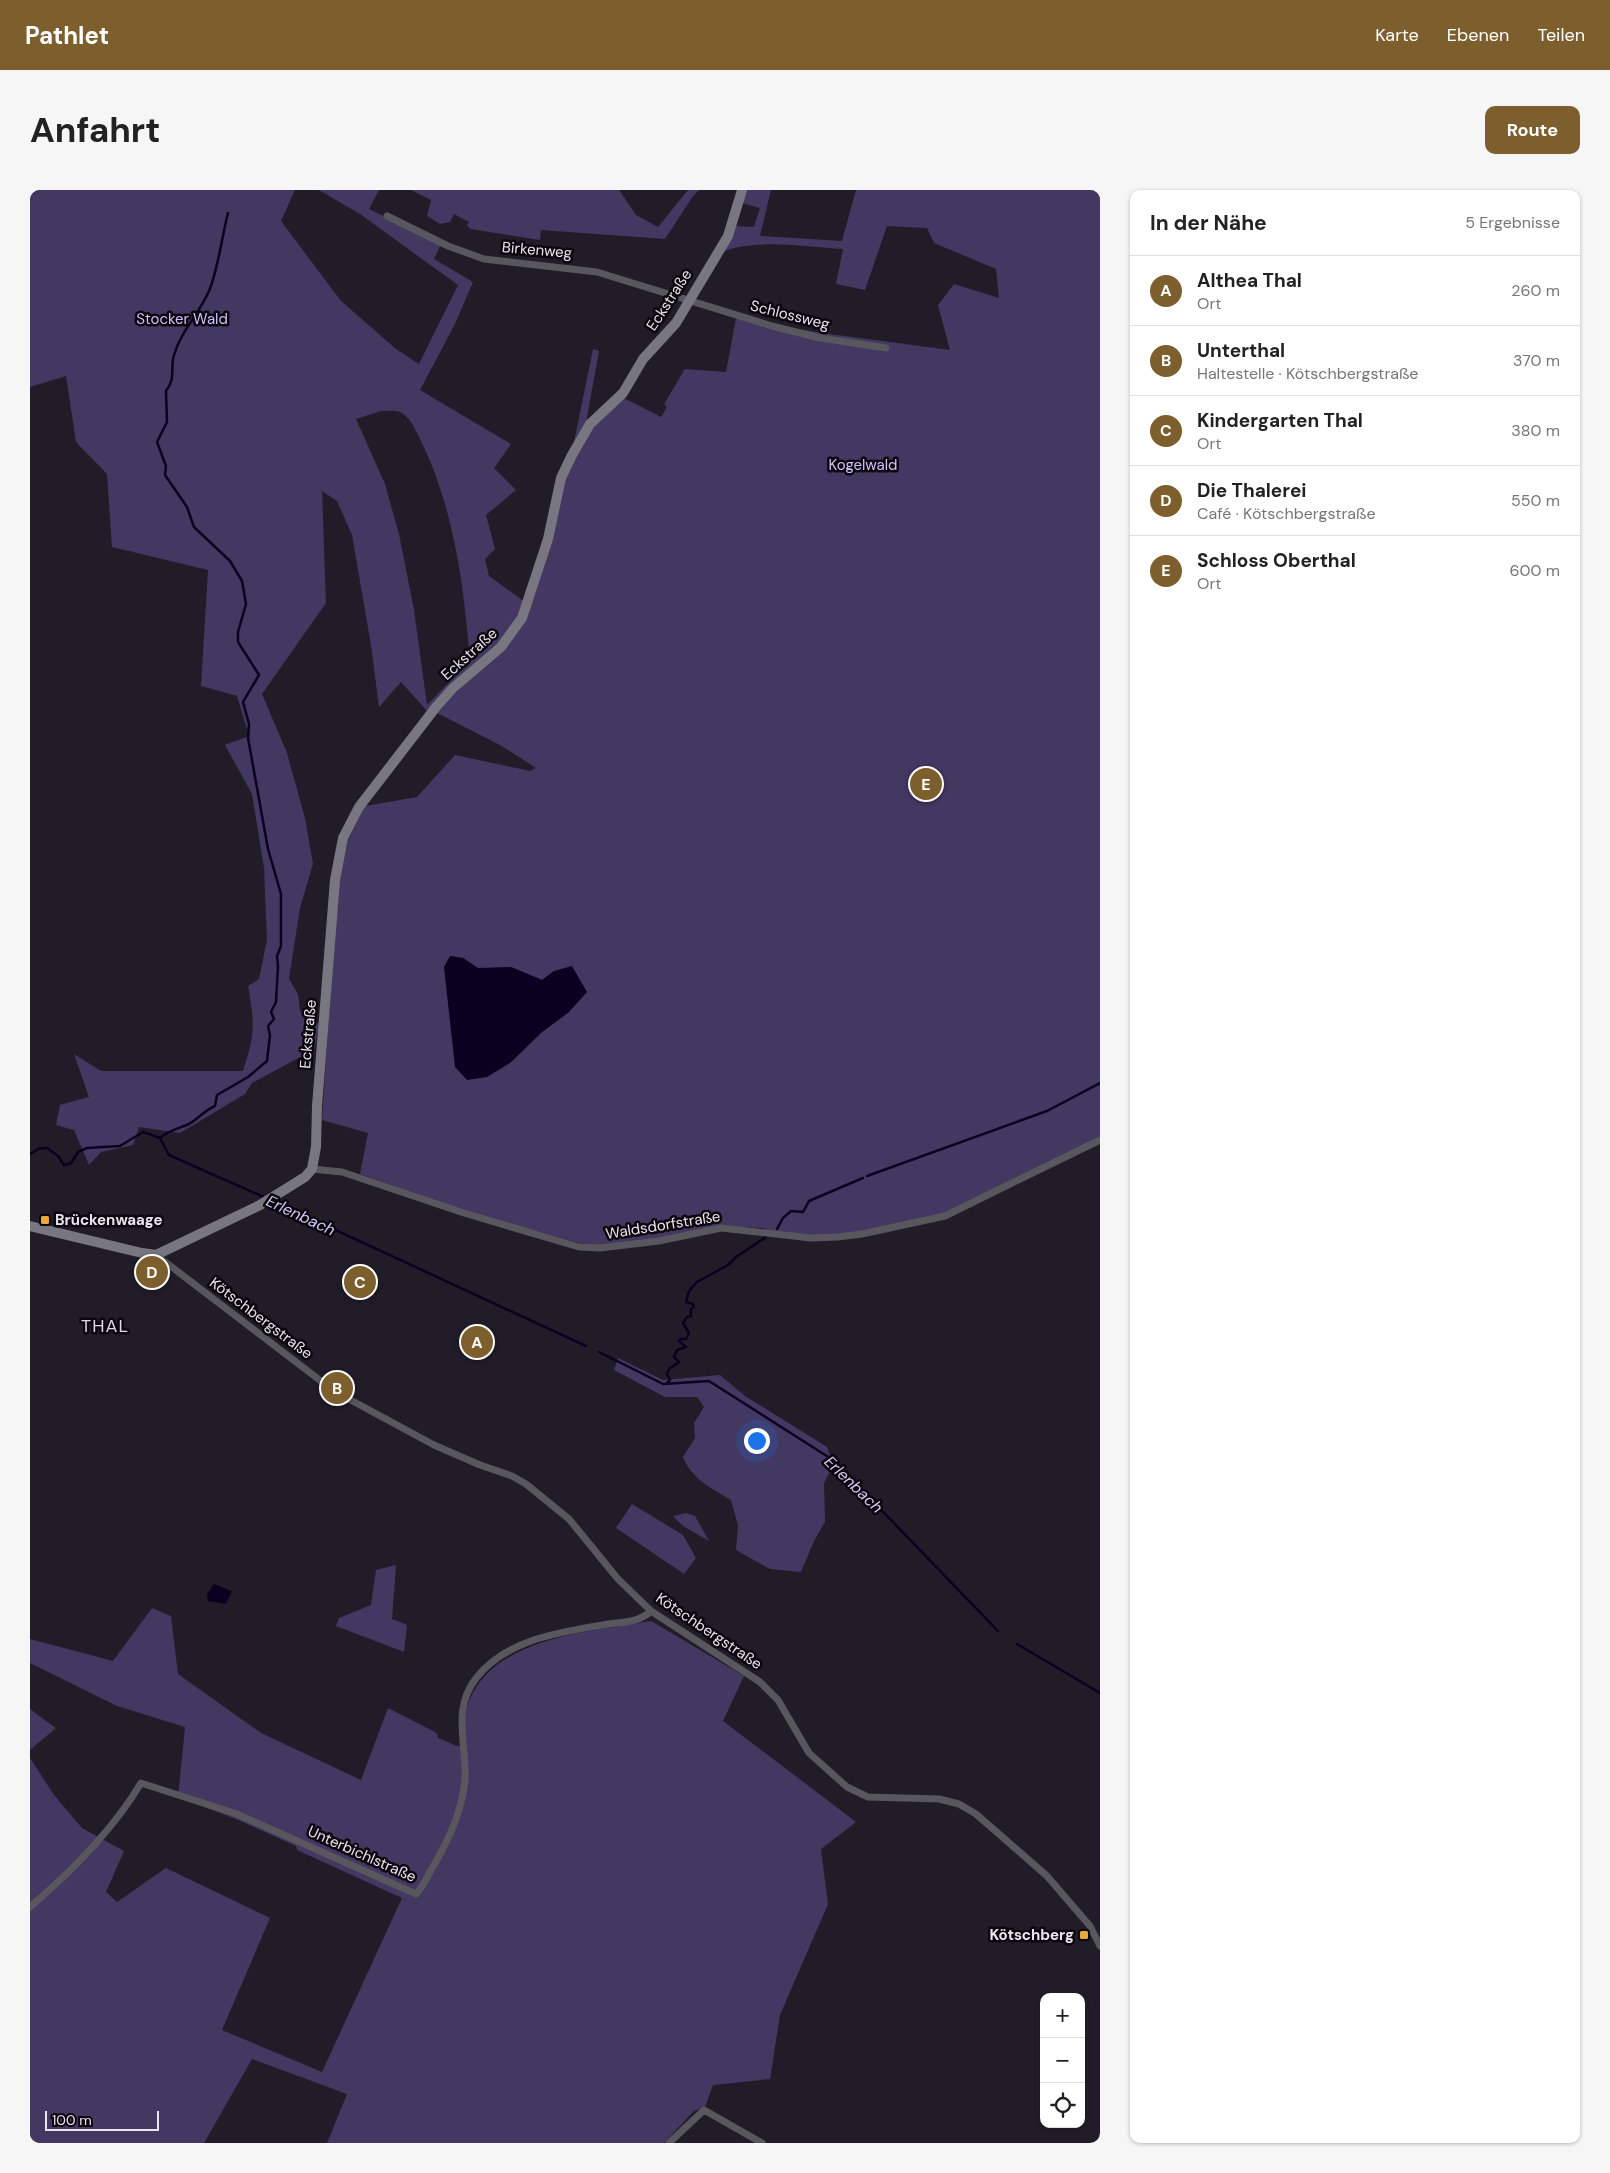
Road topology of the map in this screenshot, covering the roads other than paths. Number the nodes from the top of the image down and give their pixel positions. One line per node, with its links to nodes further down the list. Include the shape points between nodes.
1 (742, 190): 3 (street, Eckstraße, via 728,236)
2 (387, 216): 3 (street, Birkenweg, via 476,257 583,269 622,278)
3 (688, 301): 4 (street, Schlossweg, via 820,338); 6 (street, Eckstraße, via 676,323 643,359 623,393 590,424 576,448 561,478 535,583 522,618 510,637 436,707 359,806 343,838 335,880)
4 (886, 348)
5 (1100, 1140): 6 (street, Waldsdorfstraße, via 945,1216 930,1220 838,1237 811,1238 721,1228 659,1241 600,1248 569,1244 342,1172)
6 (312, 1170): 8 (street, via 264,1203)
7 (30, 1226): 8 (street)
8 (156, 1255): 9 (street, Kötschbergstraße, via 334,1391 434,1445 526,1484 570,1519 618,1579)
9 (651, 1611): 10 (street, Unterbichlstraße, via 639,1619 556,1633 528,1642 503,1655 478,1675 460,1717 464,1780 456,1820 416,1894 237,1814 141,1783 125,1810 94,1846); 11 (street, Kötschbergstraße, via 770,1691 784,1708 809,1753 853,1791 868,1797 939,1799 959,1804 976,1814 1047,1876 1090,1926)
10 (30, 1907)
11 (1100, 1946)
12 (669, 2143): 13 (street, via 704,2110)
13 (762, 2143)

